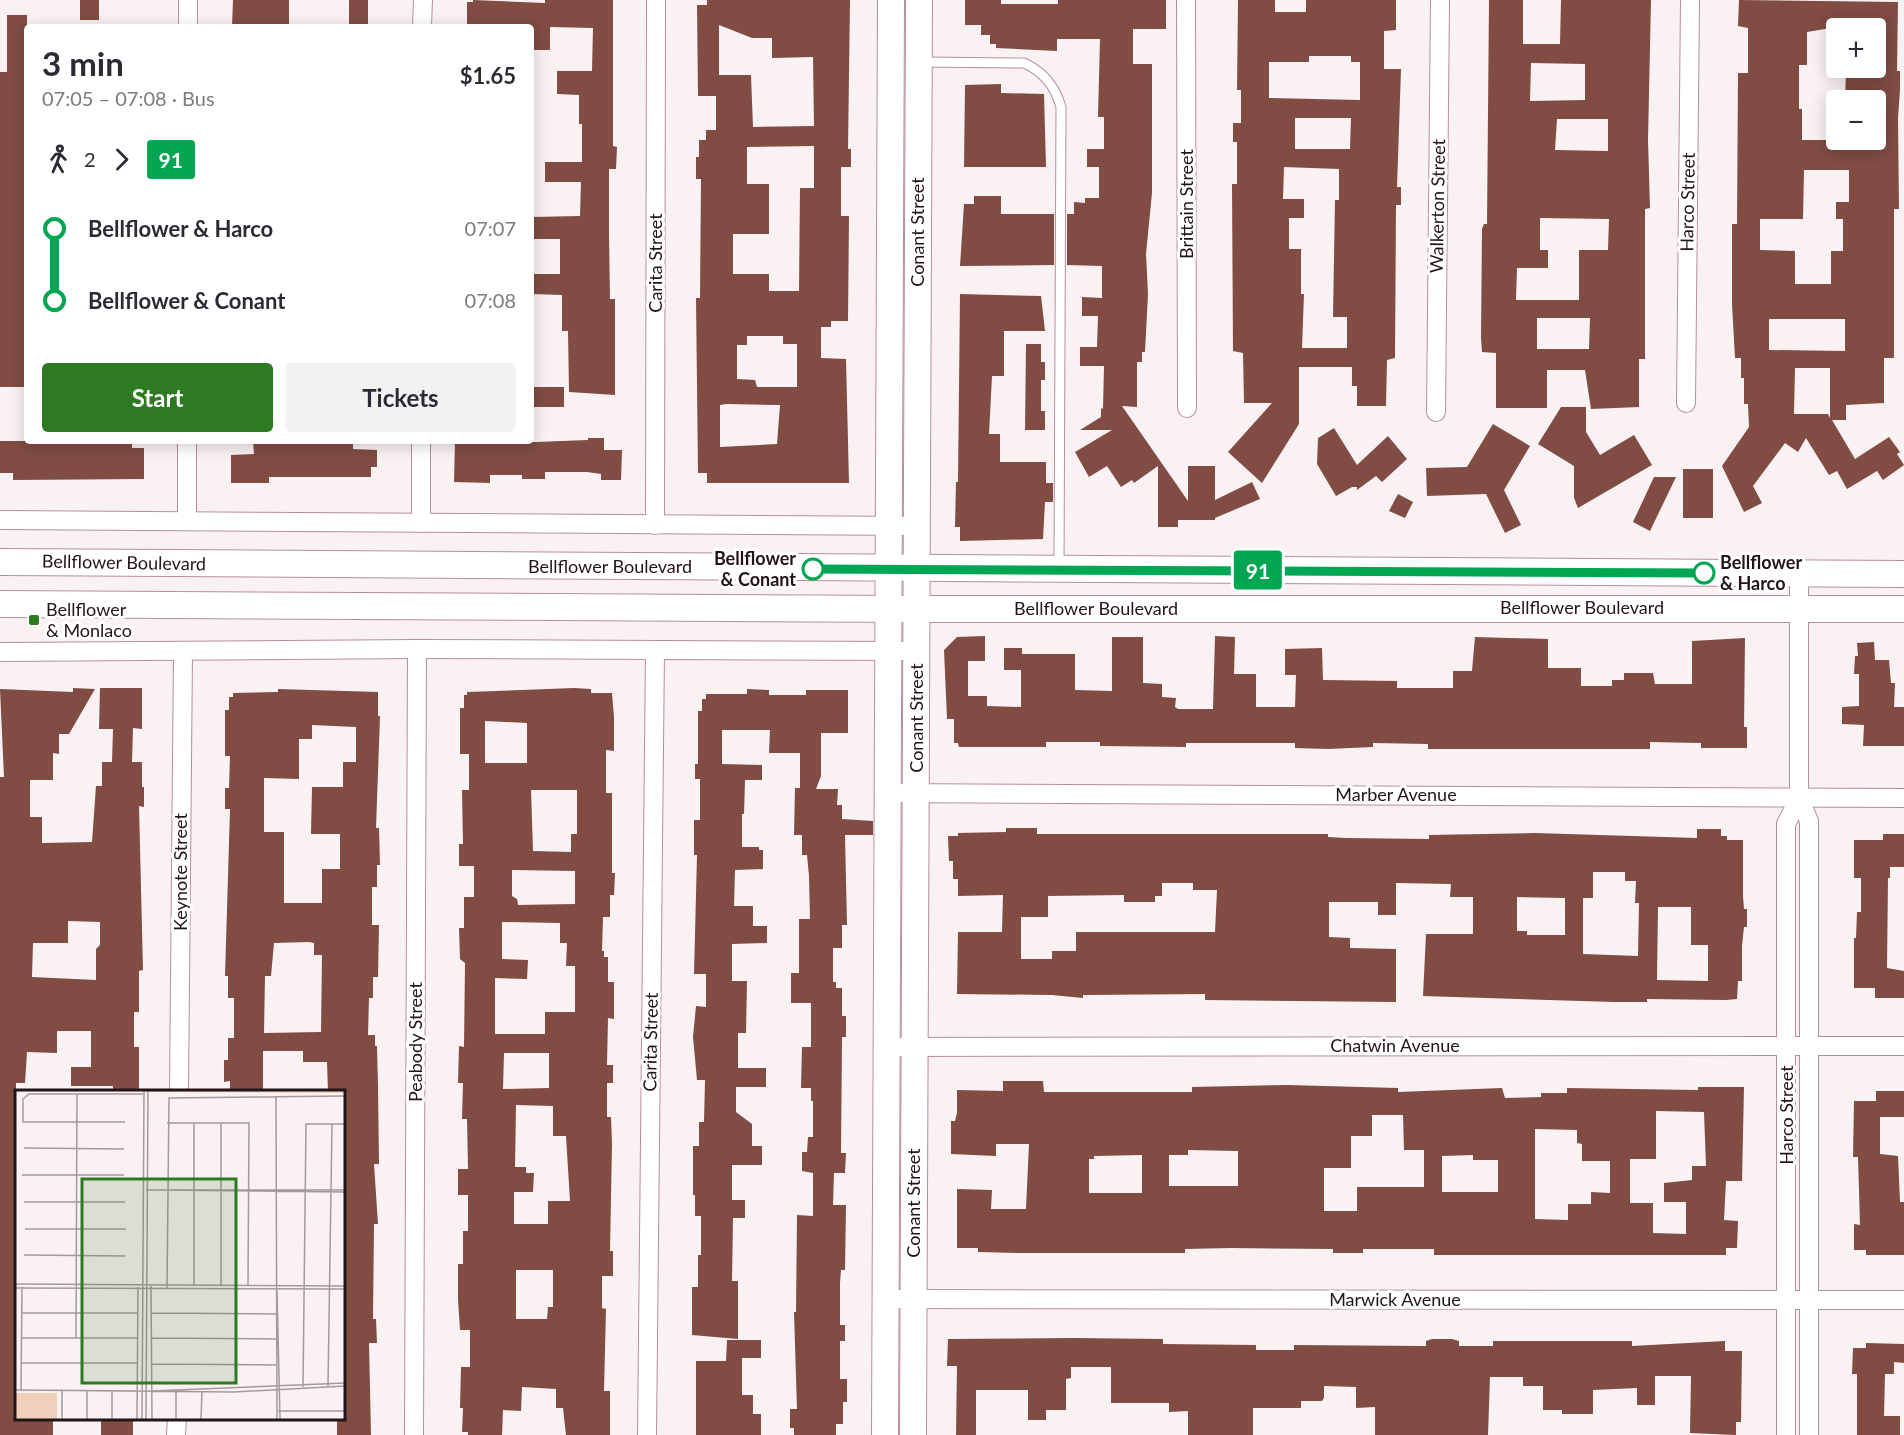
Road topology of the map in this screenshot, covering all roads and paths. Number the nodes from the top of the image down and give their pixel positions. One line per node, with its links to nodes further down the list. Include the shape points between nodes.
1 (188, 0): 9 (street)
2 (423, 0): 10 (street)
3 (656, 0): 20 (street, Carita Street)
4 (891, 0): 21 (main road, Conant Street)
5 (919, 0): 11 (main road, Conant Street)
6 (1186, 0): 13 (street, Brittain Street)
7 (1440, 0): 14 (street, Walkerton Street)
8 (1690, 0): 12 (street, Harco Street)
9 (188, 24)
10 (422, 24)
11 (919, 62): 22 (main road, Conant Street); 26 (lane, via 1024,63 1037,68 1048,79 1061,107)
12 (1686, 403)
13 (1187, 408)
14 (1436, 412)
15 (187, 444): 18 (street)
16 (421, 444): 19 (street)
17 (0, 520): 18 (street)
18 (187, 520): 19 (street)
19 (421, 523): 20 (street)
20 (655, 525): 21 (street)
21 (888, 526): 22 (street); 24 (main road, Conant Street)
22 (917, 526): 25 (main road, Conant Street)
23 (0, 562): 24 (main road, Bellflower Boulevard)
24 (888, 569): 25 (main road, Bellflower Boulevard); 31 (main road, Conant Street)
25 (917, 569): 26 (main road, Bellflower Boulevard); 32 (main road, Conant Street)
26 (1059, 569): 27 (main road, Bellflower Boulevard)
27 (1799, 574): 28 (main road, Bellflower Boulevard); 30 (street, Harco Street)
28 (1904, 574)
29 (0, 604): 31 (main road, Bellflower Boulevard)
30 (1799, 608): 32 (main road, Bellflower Boulevard); 33 (main road, Bellflower Boulevard); 42 (street, Harco Street)
31 (888, 609): 32 (main road, Bellflower Boulevard); 36 (main road, Conant Street)
32 (917, 609): 37 (main road, Conant Street)
33 (1904, 609)
34 (417, 648): 35 (street); 39 (street); 57 (street, Peabody Street)
35 (655, 650): 36 (street); 58 (street, Carita Street)
36 (888, 651): 37 (street); 40 (main road, Conant Street)
37 (917, 651): 41 (main road, Conant Street)
38 (0, 652): 39 (street)
39 (183, 652): 49 (street, Keynote Street)
40 (887, 793): 41 (street, Marber Avenue); 47 (main road, Conant Street)
41 (916, 793): 42 (street, Marber Avenue); 48 (main road, Conant Street)
42 (1799, 798): 43 (street, Marber Avenue); 44 (street, Harco Street, via 1786,824); 45 (street, Harco Street, via 1809,821)
43 (1904, 798)
44 (1787, 1045): 45 (street, Chatwin Avenue); 48 (street, Chatwin Avenue); 52 (street, Harco Street)
45 (1808, 1045): 46 (street, Chatwin Avenue); 53 (street, Harco Street)
46 (1904, 1046)
47 (886, 1047): 48 (street, Chatwin Avenue); 50 (main road, Conant Street)
48 (915, 1047): 51 (main road, Conant Street)
49 (179, 1090)
50 (885, 1299): 51 (street, Marwick Avenue); 59 (main road, Conant Street)
51 (913, 1299): 52 (street, Marwick Avenue); 60 (main road, Conant Street)
52 (1786, 1300): 53 (street, Marwick Avenue); 61 (street, Harco Street)
53 (1808, 1300): 54 (street, Marwick Avenue); 62 (street, Harco Street)
54 (1904, 1300)
55 (177, 1420): 56 (street)
56 (176, 1435)
57 (414, 1435)
58 (647, 1435)
59 (885, 1435)
60 (913, 1435)
61 (1786, 1435)
62 (1809, 1435)

